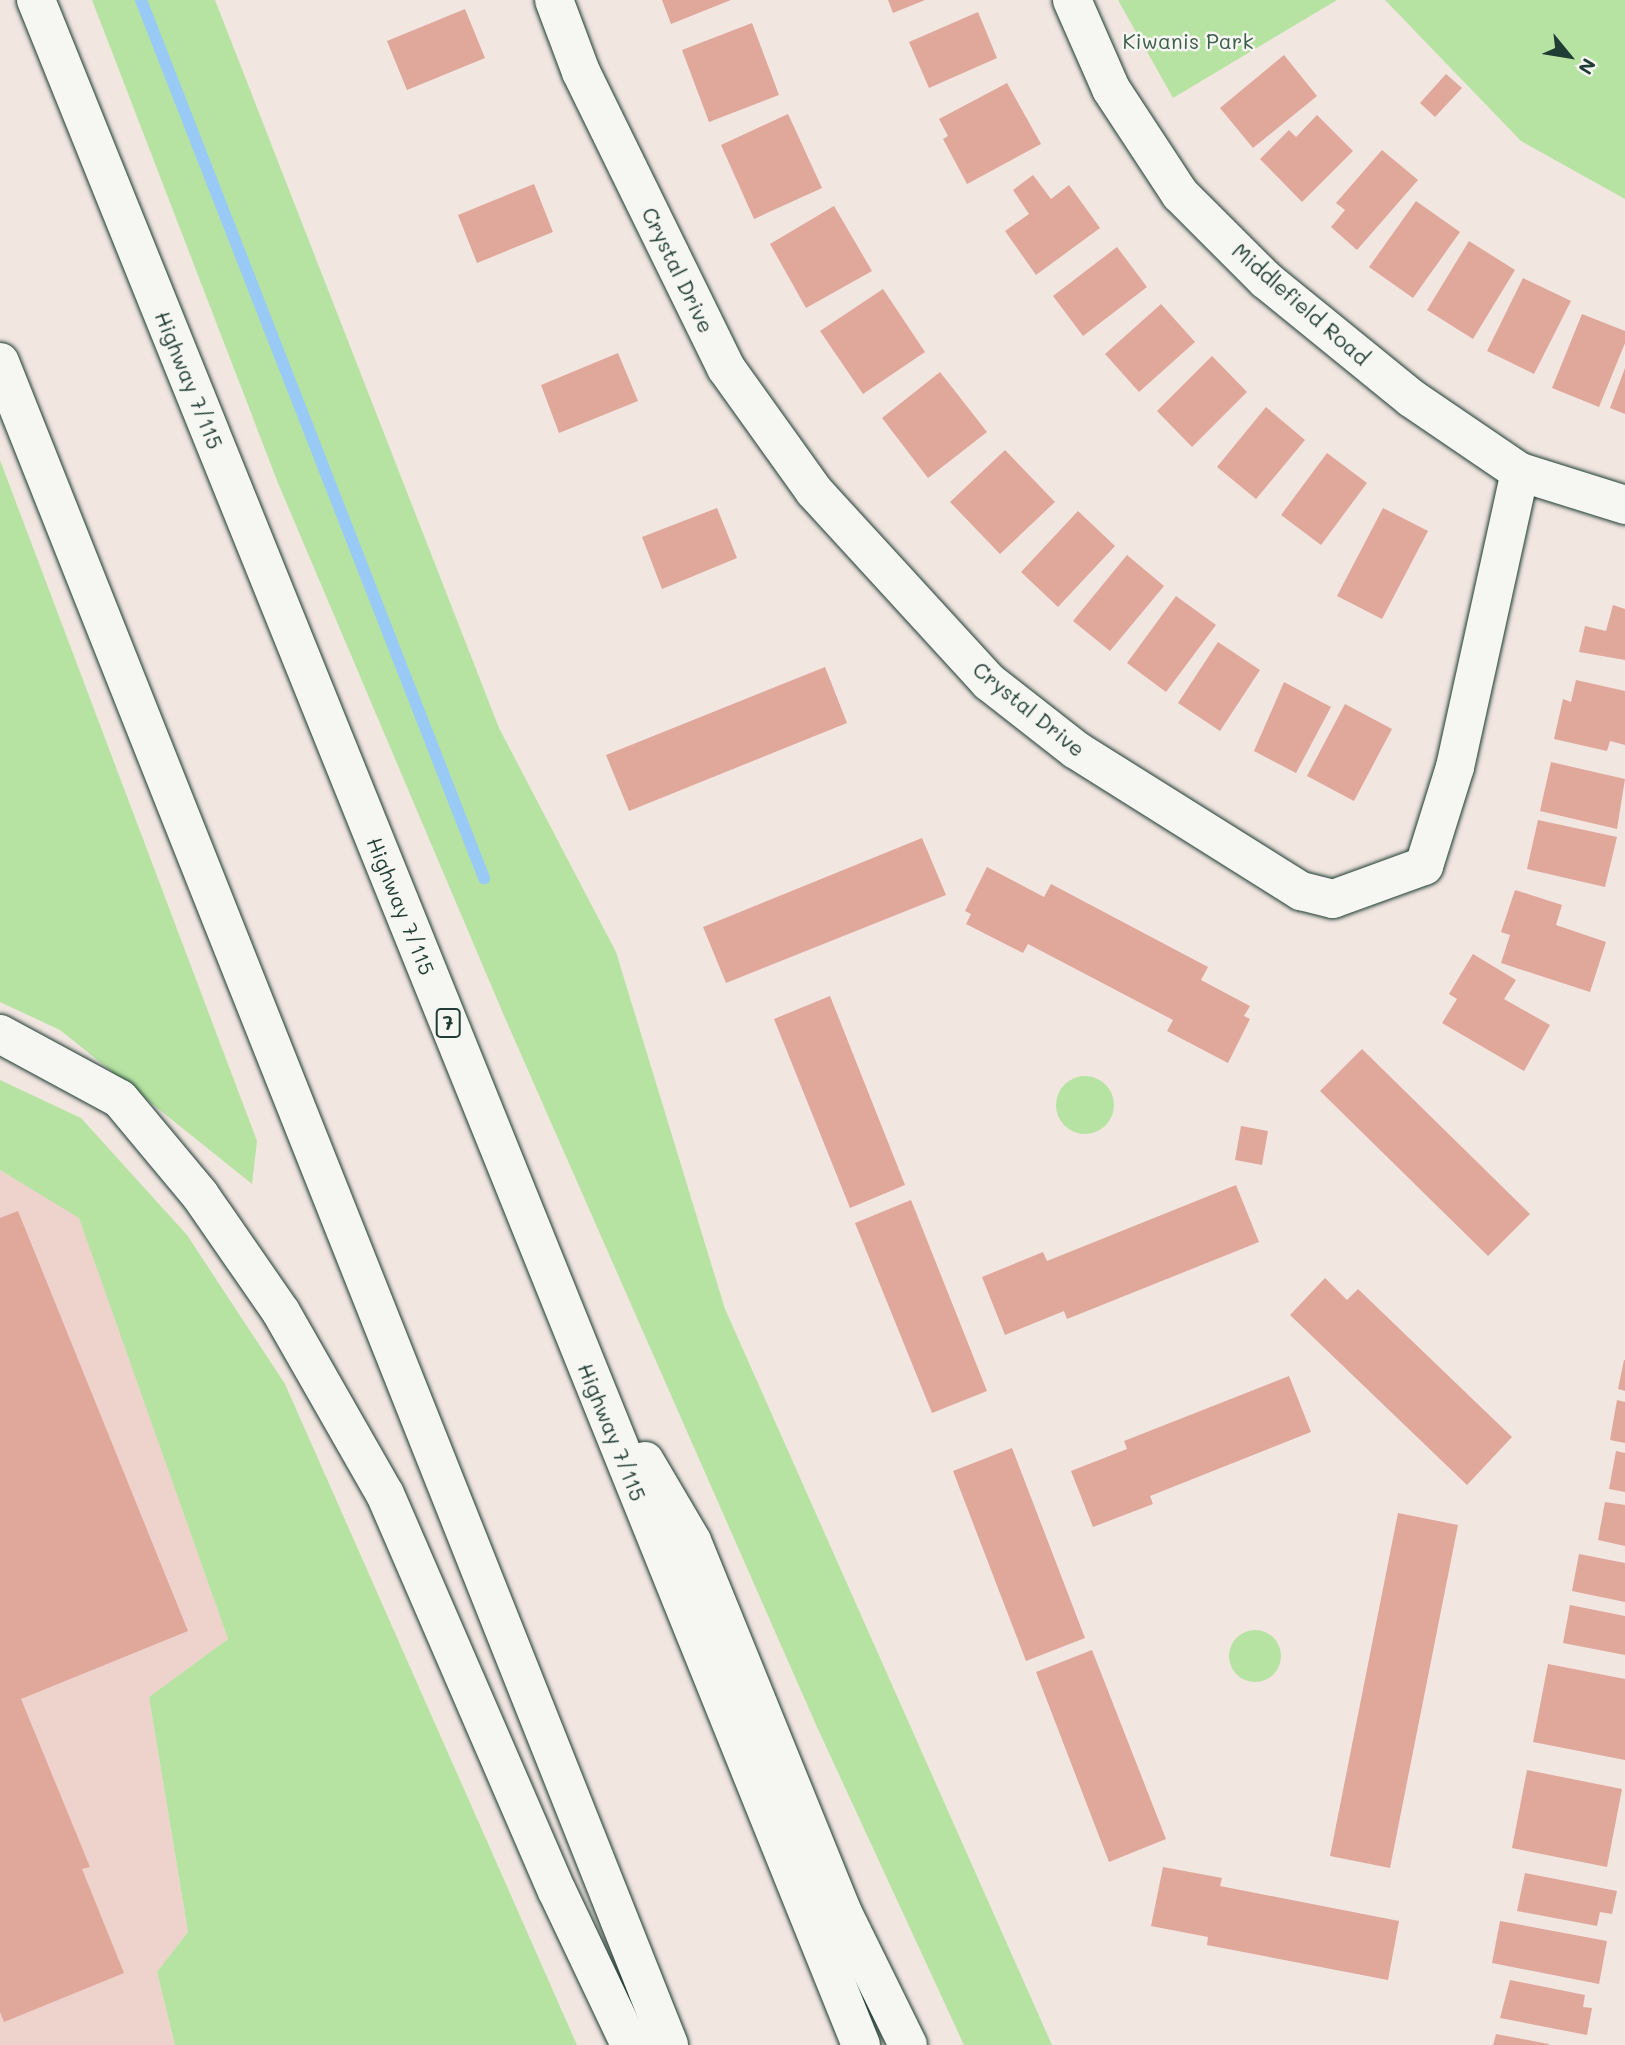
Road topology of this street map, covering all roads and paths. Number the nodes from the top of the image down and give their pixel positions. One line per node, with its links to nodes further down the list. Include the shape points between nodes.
1 (36, 0): 8 (main road, Highway 7/115 / 7)
2 (555, 0): 5 (main road, Crystal Drive, via 581,72 726,368 814,491 1000,691 1076,750 1301,891 1333,899 1424,866 1455,767)
3 (1072, 0): 5 (main road, Middlefield Road, via 1111,89 1180,194 1266,280 1411,398)
4 (0, 362): 10 (main road)
5 (1520, 472): 6 (main road, Middlefield Road)
6 (1625, 505)
7 (0, 1034): 9 (main road, via 120,1099 201,1195 281,1312 385,1494 557,1891)
8 (580, 1352): 11 (main road, Highway 7/115 / 7); 12 (main road, via 692,1541 843,1913)
9 (630, 2045)
10 (669, 2045)
11 (861, 2045)
12 (908, 2045)

